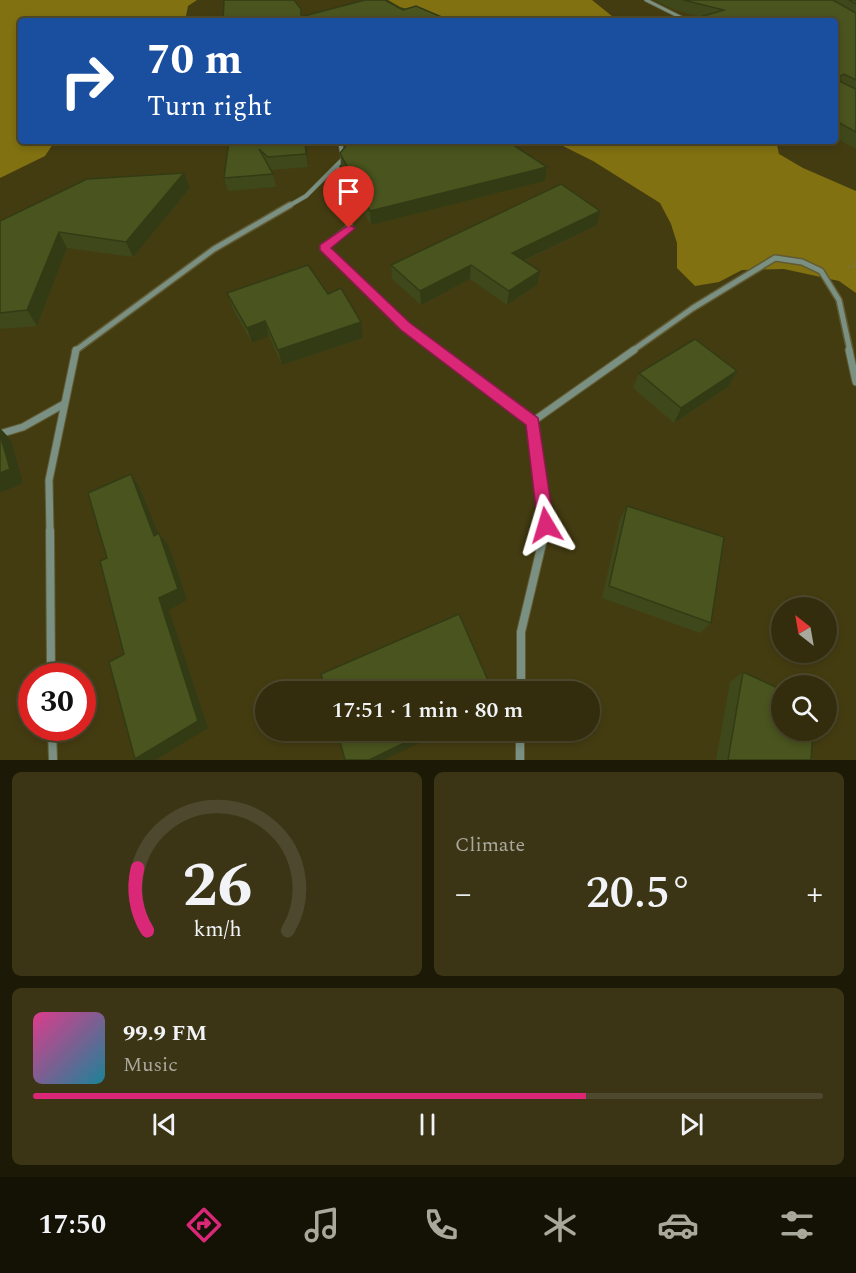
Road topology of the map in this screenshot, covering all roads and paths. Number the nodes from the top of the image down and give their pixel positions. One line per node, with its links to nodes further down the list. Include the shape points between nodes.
1 (646, 0): 2 (street)
2 (682, 18)
3 (340, 144): 4 (street, via 343,159)
4 (337, 167): 6 (street, via 306,196 214,249 75,350); 7 (street, via 347,185 349,228 324,247 405,327)
5 (856, 382): 7 (street, via 838,300 821,271 802,262 775,258 693,308)
6 (64, 404): 8 (street, via 23,427); 9 (street, via 49,480)
7 (532, 422): 10 (street, via 546,525 521,632)
8 (0, 434)
9 (51, 663)
10 (520, 681)
11 (52, 741): 13 (street)
12 (520, 741): 14 (street)
13 (53, 760)
14 (520, 760)

